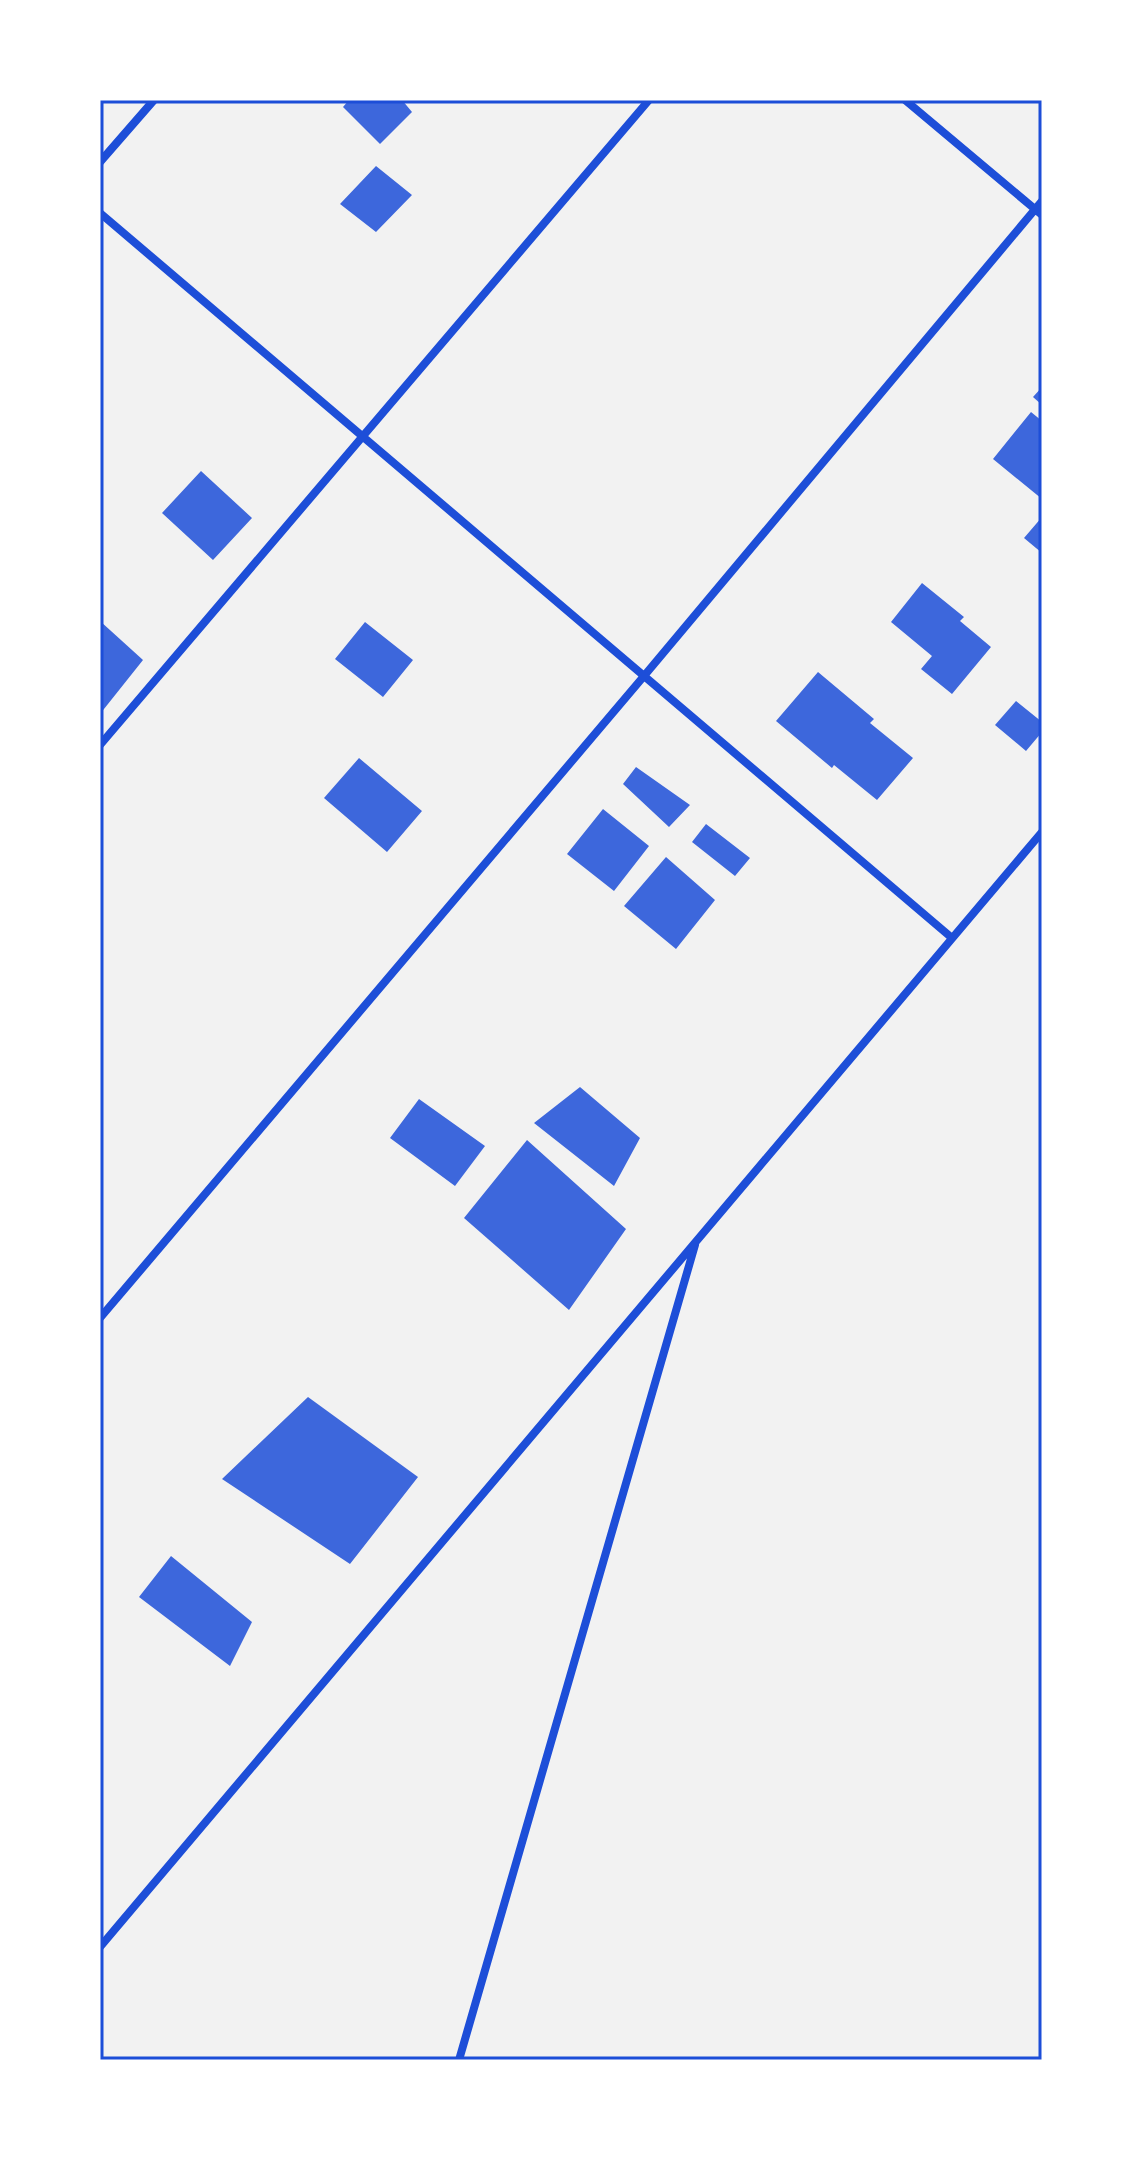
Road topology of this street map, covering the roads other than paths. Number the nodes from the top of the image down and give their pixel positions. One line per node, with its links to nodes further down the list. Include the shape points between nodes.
1 (154, 100): 4 (street)
2 (649, 100): 8 (street)
3 (905, 100): 6 (street)
4 (100, 162)
5 (1042, 201): 6 (street)
6 (1039, 212): 9 (street)
7 (100, 213): 8 (street)
8 (362, 436): 9 (street); 10 (street)
9 (644, 676): 12 (street); 14 (street)
10 (100, 745)
11 (1042, 832): 12 (street)
12 (952, 938): 13 (street)
13 (697, 1240): 15 (street); 16 (street)
14 (100, 1318)
15 (100, 1947)
16 (459, 2060)

